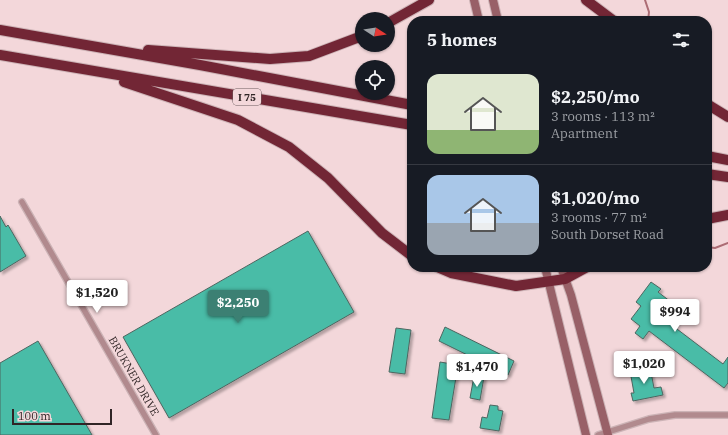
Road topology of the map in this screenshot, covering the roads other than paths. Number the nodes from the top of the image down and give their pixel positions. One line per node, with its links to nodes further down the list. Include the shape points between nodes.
1 (429, 0): 8 (highway)
2 (474, 0): 5 (main road)
3 (493, 0): 6 (main road)
4 (586, 0): 7 (highway)
5 (478, 16)
6 (497, 16)
7 (607, 16)
8 (395, 19)
9 (0, 30): 11 (highway, I 75)
10 (355, 39): 11 (highway, via 309,56 270,59)
11 (86, 45): 14 (highway, I 75)
12 (0, 55): 13 (highway, I 75)
13 (82, 69): 17 (highway, I 75); 25 (highway, via 238,120 289,147 328,178 382,232)
14 (407, 105)
15 (712, 107): 16 (highway)
16 (728, 117)
17 (407, 124)
18 (712, 157): 19 (highway)
19 (728, 160)
20 (712, 175): 21 (highway)
21 (728, 177)
22 (22, 202): 34 (street, BRUKNER DRIVE)
23 (728, 215): 24 (highway)
24 (712, 218)
25 (407, 252)
26 (449, 272): 31 (highway, via 516,286)
27 (546, 272): 31 (main road)
28 (563, 272): 30 (main road)
29 (578, 272): 30 (highway)
30 (565, 279): 31 (highway); 33 (main road)
31 (549, 281): 35 (main road)
32 (728, 415): 33 (street, via 675,415 649,419)
33 (607, 434): 36 (street)
34 (156, 435)
35 (586, 435)
36 (598, 435)

